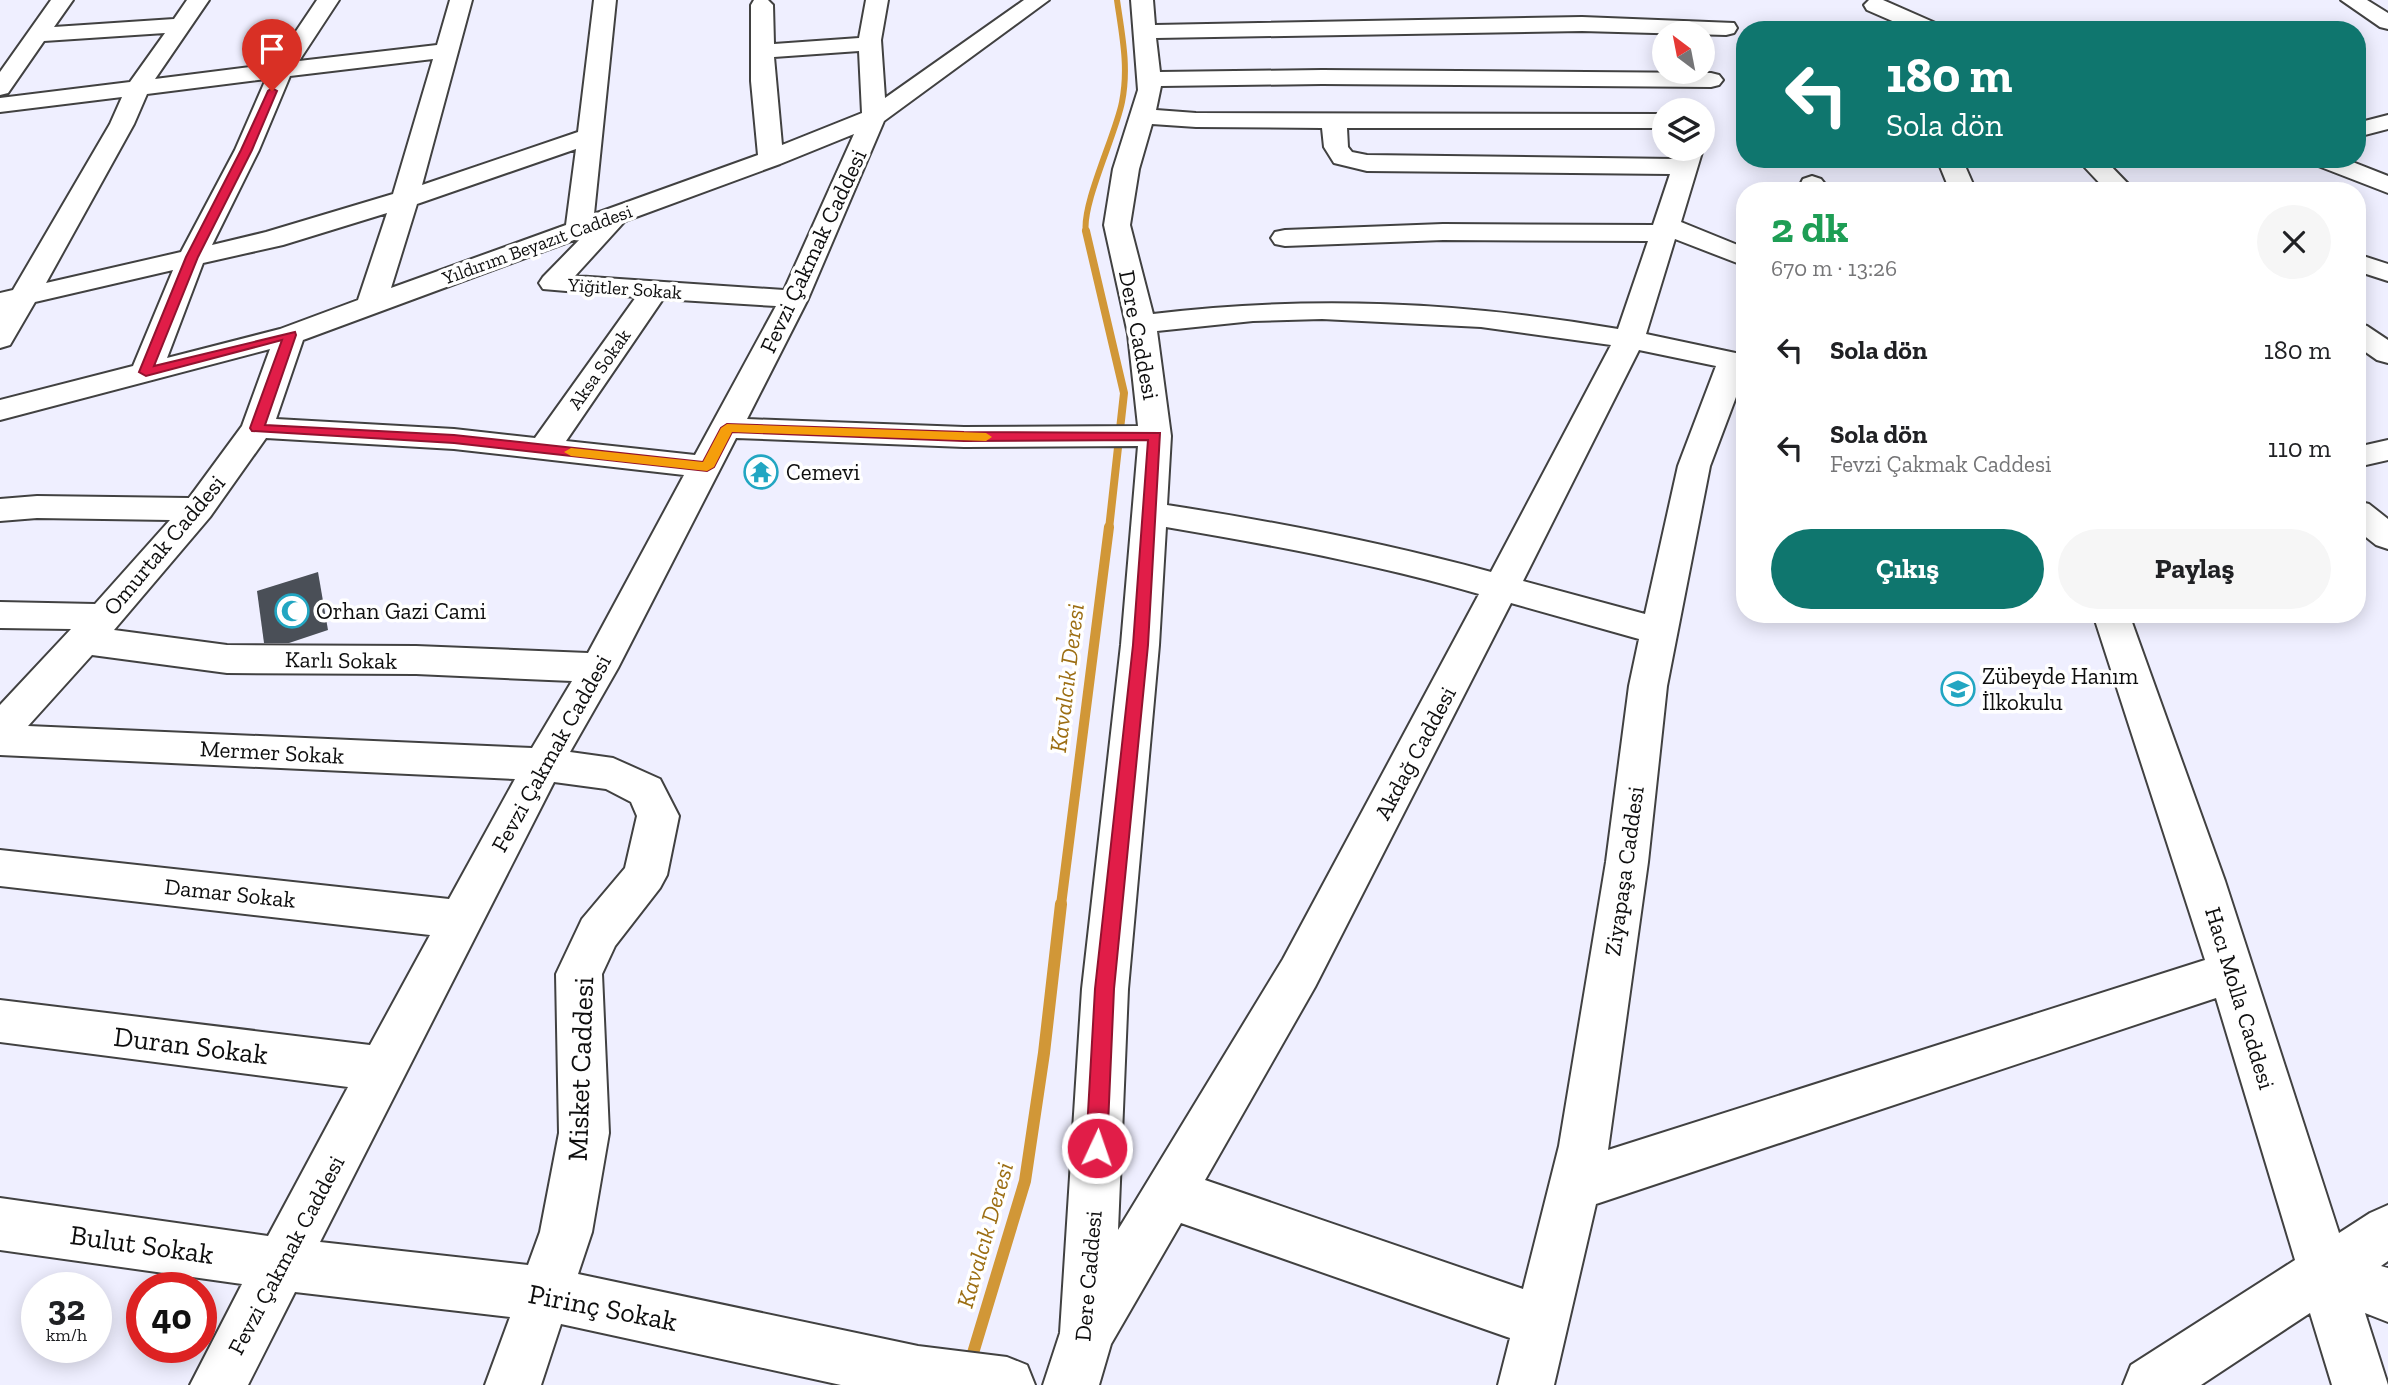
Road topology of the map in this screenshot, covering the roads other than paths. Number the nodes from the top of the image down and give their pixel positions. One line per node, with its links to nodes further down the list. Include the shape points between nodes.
1 (85, 0): 12 (street)
2 (198, 0): 20 (street)
3 (328, 0): 27 (street)
4 (461, 0): 25 (street)
5 (605, 0): 38 (street)
6 (877, 0): 24 (street)
7 (1005, 0): 23 (street)
8 (1038, 0): 23 (street, Yıldırım Beyazıt Caddesi)
9 (1512, 0): 21 (street)
10 (1585, 0): 19 (street)
11 (2352, 0): 18 (street)
12 (62, 1): 22 (street)
13 (1872, 3): 16 (street); 17 (street)
14 (762, 5): 26 (street)
15 (1144, 16): 21 (street); 28 (street, Dere Caddesi)
16 (1884, 21)
17 (1912, 21)
18 (2388, 22)
19 (1587, 24): 21 (street); 28 (street, via 1729,18 1708,90 1322,77)
20 (180, 25): 22 (street); 30 (street)
21 (1510, 26)
22 (37, 35): 29 (street)
23 (989, 35): 33 (street, Yıldırım Beyazıt Caddesi)
24 (870, 44): 26 (street); 33 (street)
25 (449, 50): 27 (street); 46 (street)
26 (763, 51): 39 (street)
27 (281, 71): 30 (street); 52 (street)
28 (1149, 79): 32 (street, Dere Caddesi)
29 (0, 88)
30 (137, 89): 31 (street); 54 (street, via 122,124)
31 (0, 105)
32 (1144, 116): 34 (street); 57 (street, Dere Caddesi, via 1126,169 1117,225)
33 (874, 117): 39 (street, Yıldırım Beyazıt Caddesi); 55 (street, Fevzi Çakmak Caddesi)
34 (1334, 120): 35 (street); 40 (street, via 1336,148 1343,158 1367,163)
35 (1652, 121)
36 (2388, 122): 37 (street)
37 (2366, 128)
38 (588, 137): 46 (street); 48 (street)
39 (771, 159): 47 (street, Yıldırım Beyazıt Caddesi)
40 (1652, 159)
41 (1687, 161): 49 (street, Akdağ Caddesi)
42 (2098, 168): 44 (street)
43 (2345, 168): 45 (street)
44 (2113, 182)
45 (2388, 185)
46 (405, 200): 52 (street, via 273,239); 56 (street)
47 (621, 214): 48 (street, Yıldırım Beyazıt Caddesi); 53 (street, Yiğitler Sokak, via 552,283)
48 (579, 229): 56 (street, Yıldırım Beyazıt Caddesi)
49 (1666, 230): 50 (street); 51 (street); 61 (street, Akdağ Caddesi)
50 (1285, 238)
51 (1736, 255)
52 (192, 257): 54 (street); 65 (street)
53 (655, 290): 55 (street, Yiğitler Sokak); 70 (street, Aksa Sokak)
54 (12, 299): 60 (street)
55 (794, 299): 68 (street, Fevzi Çakmak Caddesi)
56 (371, 305): 58 (street, Yıldırım Beyazıt Caddesi)
57 (1141, 324): 61 (street, via 1321,310 1463,316); 69 (street, Dere Caddesi, via 1155,418)
58 (290, 335): 65 (street, Yıldırım Beyazıt Caddesi); 67 (street, Omurtak Caddesi)
59 (2366, 338): 62 (street)
60 (0, 339)
61 (1629, 340): 63 (street); 79 (street, Akdağ Caddesi)
62 (2388, 354)
63 (1736, 362)
64 (1736, 370): 83 (street, Ziyapaşa Caddesi, via 1694,466)
65 (146, 372): 66 (street, Yıldırım Beyazıt Caddesi)
66 (0, 410)
67 (257, 428): 70 (street); 74 (street, Omurtak Caddesi)
68 (727, 428): 69 (street, via 964,437); 73 (street, Fevzi Çakmak Caddesi)
69 (1142, 436): 76 (street, Dere Caddesi)
70 (544, 449): 73 (street)
71 (2388, 450): 72 (street)
72 (2366, 455)
73 (707, 467): 84 (street, Fevzi Çakmak Caddesi)
74 (198, 509): 75 (street); 82 (street, Omurtak Caddesi)
75 (0, 510)
76 (1149, 513): 79 (street, via 1415,562); 102 (street, Dere Caddesi, via 1105,989)
77 (2366, 519): 78 (street)
78 (2388, 537)
79 (1503, 587): 83 (street); 94 (street, Akdağ Caddesi, via 1299,973)
80 (0, 615): 82 (street, Karlı Sokak)
81 (2113, 623): 90 (street, Hacı Molla Caddesi)
82 (94, 629): 84 (street, Karlı Sokak, via 227,659 416,660); 85 (street, Omurtak Caddesi)
83 (1660, 632): 93 (street, Ziyapaşa Caddesi, via 1648,686 1628,862 1584,1146)
84 (599, 668): 87 (street, Fevzi Çakmak Caddesi)
85 (0, 731)
86 (0, 740): 87 (street, Mermer Sokak)
87 (543, 764): 89 (street, Fevzi Çakmak Caddesi); 99 (street, Misket Caddesi, via 613,774 646,791 658,816 645,875 598,933 579,974 584,1133 566,1232)
88 (0, 868): 89 (street, Damar Sokak)
89 (461, 919): 92 (street, Fevzi Çakmak Caddesi)
90 (2232, 972): 93 (street); 98 (street, Hacı Molla Caddesi)
91 (0, 1021): 92 (street, Duran Sokak)
92 (382, 1069): 97 (street, Fevzi Çakmak Caddesi)
93 (1574, 1186): 101 (street, Ziyapaşa Caddesi)
94 (1169, 1193): 101 (street); 102 (street, Akdağ Caddesi)
95 (0, 1224): 97 (street, Bulut Sokak)
96 (2388, 1231): 98 (street)
97 (284, 1264): 99 (street, Pirinç Sokak); 104 (street, Fevzi Çakmak Caddesi)
98 (2325, 1272): 100 (street); 109 (street); 110 (street, Hacı Molla Caddesi)
99 (545, 1293): 103 (street, Pirinç Sokak); 105 (street, Misket Caddesi)
100 (2388, 1295)
101 (1541, 1322): 108 (street, Ziyapaşa Caddesi)
102 (1087, 1333): 107 (street, Dere Caddesi)
103 (916, 1379): 106 (street)
104 (218, 1385)
105 (513, 1385)
106 (1007, 1385)
107 (1071, 1385)
108 (1526, 1385)
109 (2151, 1385)
110 (2360, 1385)

